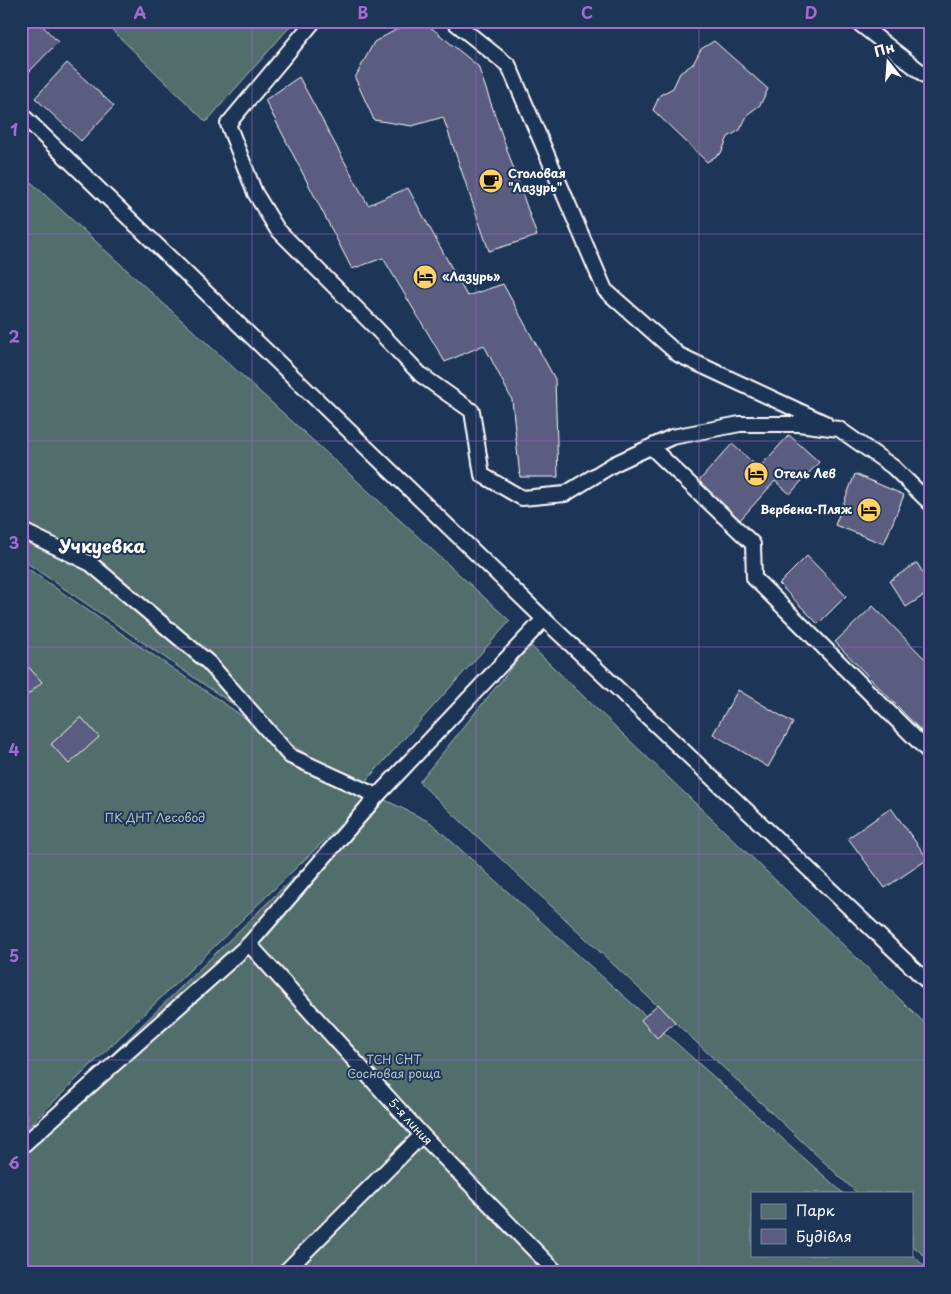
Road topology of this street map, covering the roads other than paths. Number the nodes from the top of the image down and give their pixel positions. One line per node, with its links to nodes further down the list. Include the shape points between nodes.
1 (314, 21): 7 (lane, via 228,124 255,193 277,229 421,375 472,411 482,475 522,498 565,494 614,464)
2 (453, 21): 6 (lane, via 509,66 605,290 678,355)
3 (856, 21): 4 (lane)
4 (930, 79)
5 (21, 114): 10 (lane)
6 (840, 429): 7 (lane, via 798,424 740,424 672,437); 8 (lane, via 893,467)
7 (651, 447): 11 (lane, via 753,544 754,578)
8 (930, 503)
9 (21, 530): 12 (lane, via 91,564 202,656 290,756)
10 (544, 618): 12 (lane); 14 (lane)
11 (930, 753)
12 (377, 796): 13 (lane)
13 (248, 944): 15 (lane, 5-я линия); 16 (lane)
14 (930, 984)
15 (422, 1135): 17 (lane); 18 (lane, 5-я линия)
16 (21, 1147)
17 (284, 1273)
18 (557, 1273)

